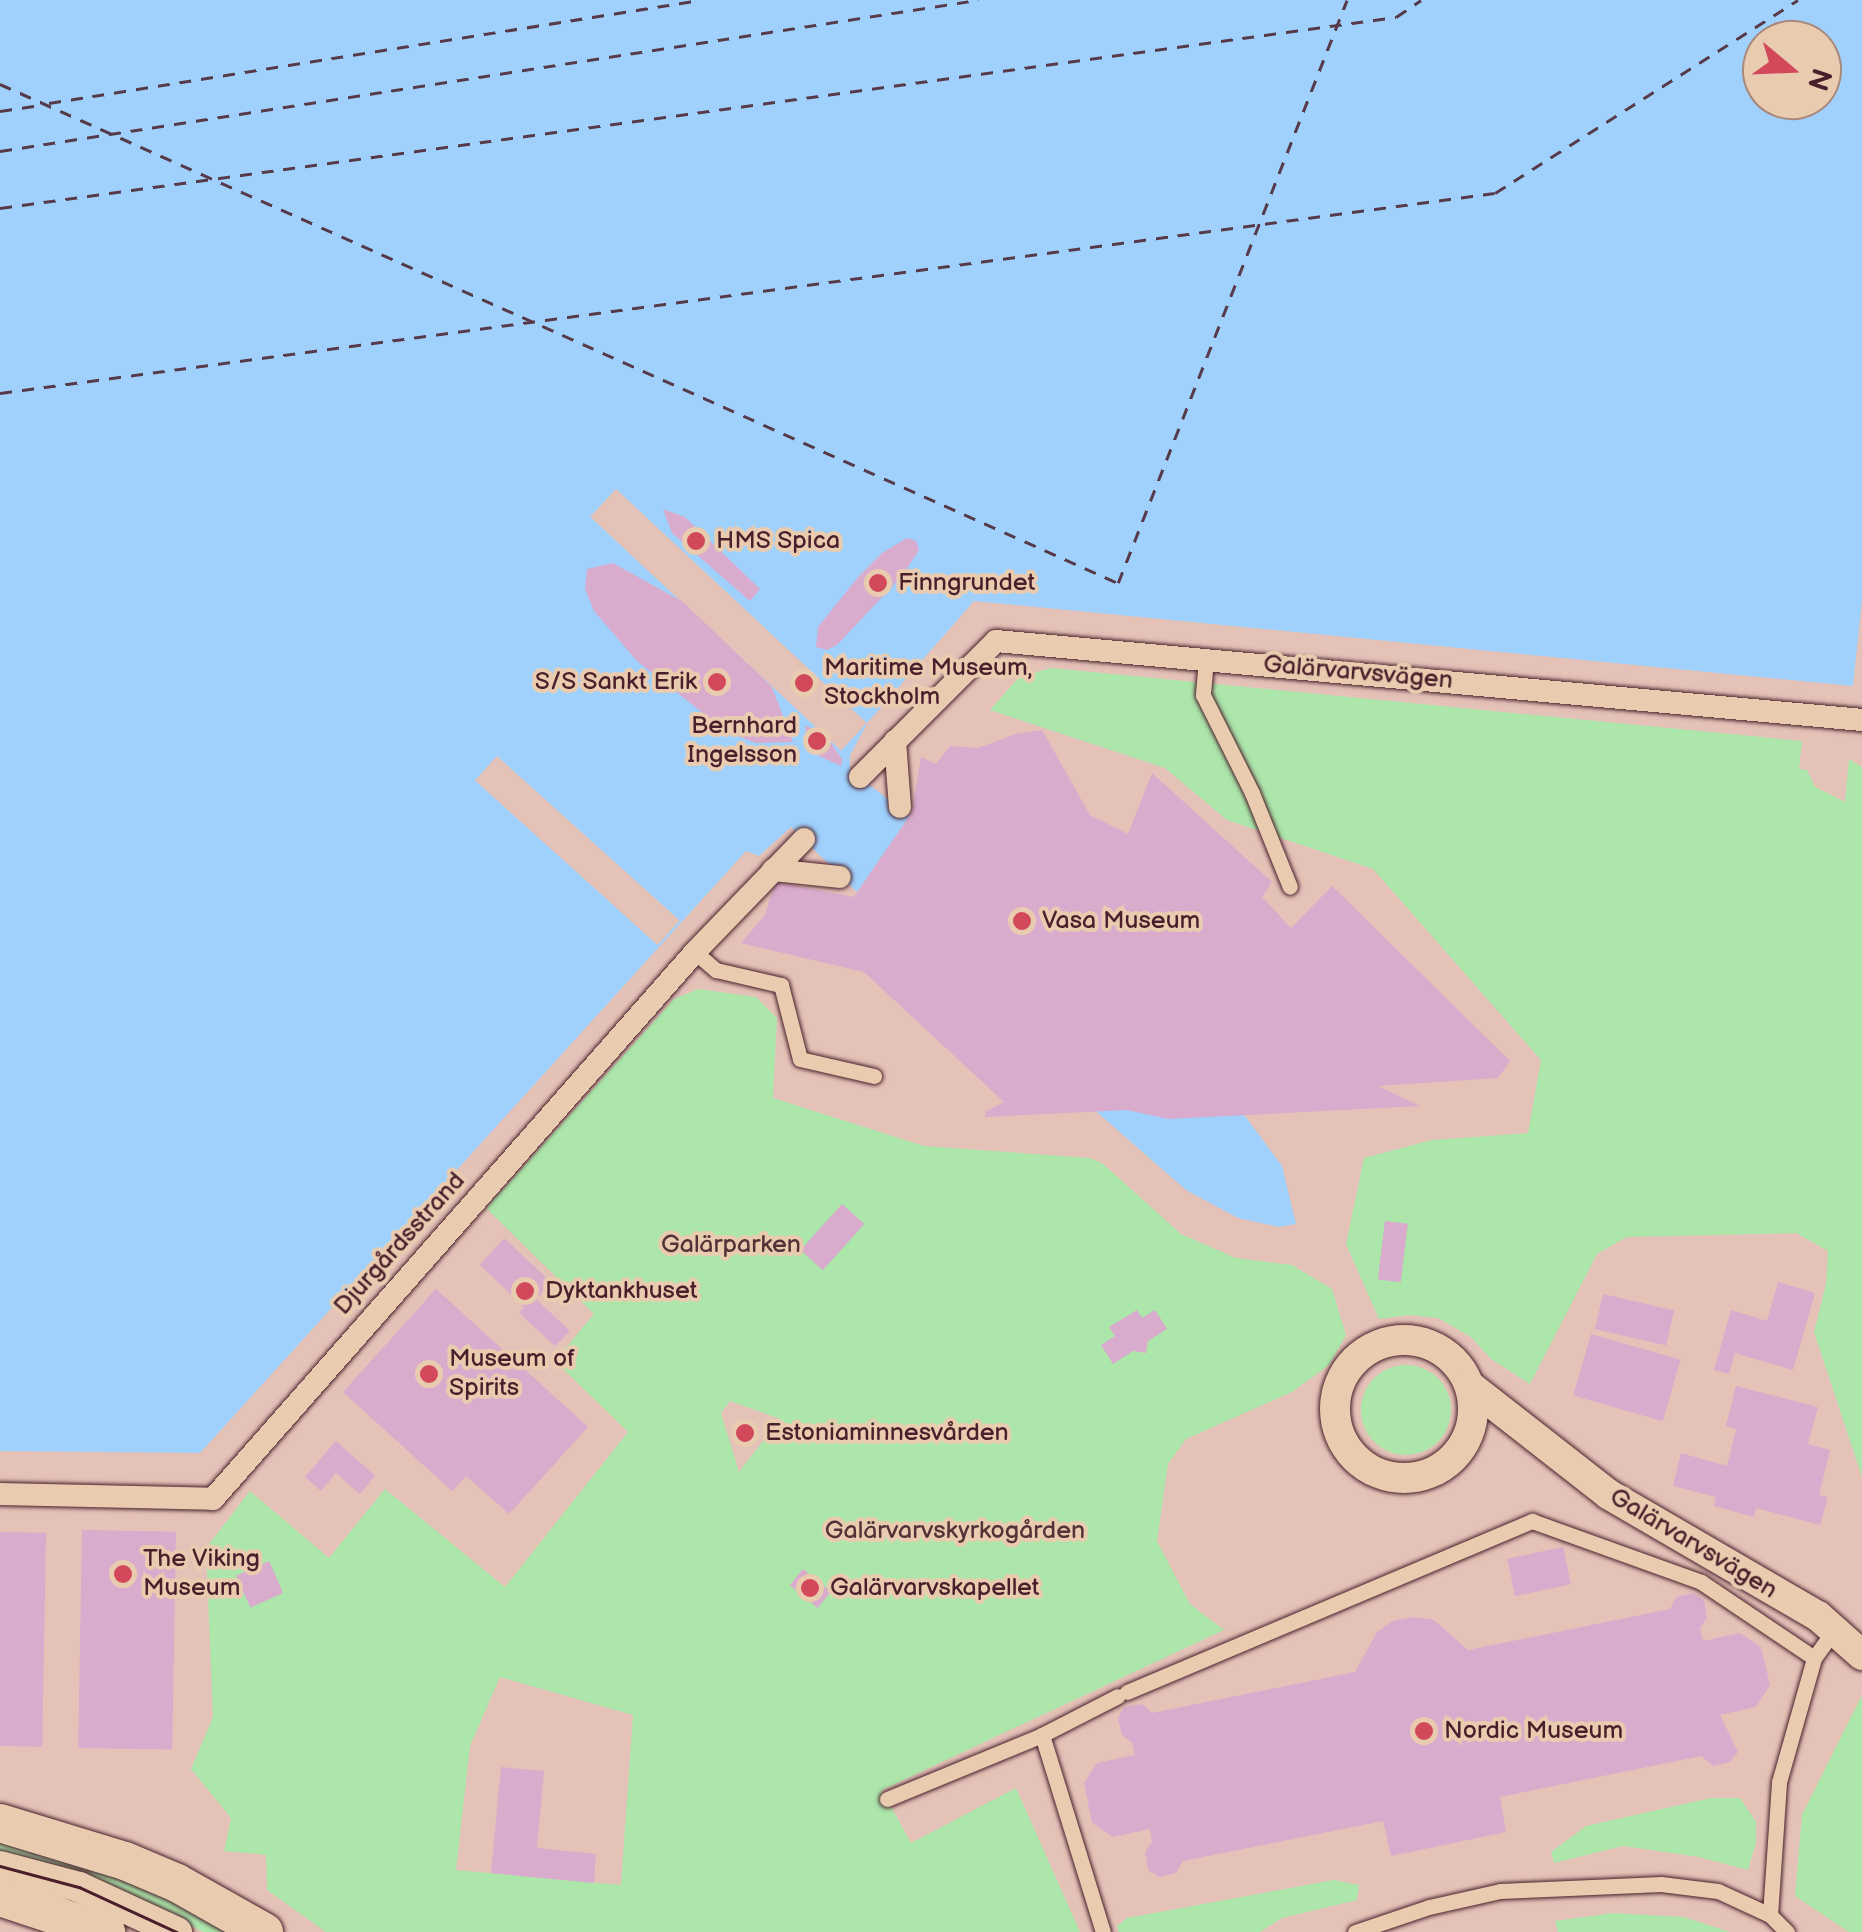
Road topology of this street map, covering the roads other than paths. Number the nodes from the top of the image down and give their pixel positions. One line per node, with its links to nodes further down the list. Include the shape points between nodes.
1 (1206, 659): 2 (street, Galärvarvsvägen); 3 (street, Galärvarvsvägen, via 996,641); 9 (lane, via 1203,695)
2 (1862, 720)
3 (895, 741): 4 (street, Galärvarvsvägen); 5 (street)
4 (860, 777)
5 (900, 808)
6 (804, 839): 7 (street, Djurgårdsstrand)
7 (773, 870): 8 (street); 10 (street, Djurgårdsstrand)
8 (840, 877)
9 (1290, 886)
10 (695, 952): 11 (lane, via 716,970 781,985 800,1059); 15 (street, Djurgårdsstrand, via 212,1499)
11 (874, 1076)
12 (1470, 1386): 13 (street, Galärvarvsvägen); 14 (street); 14 (street, Galärvarvsvägen, via 1448,1354 1429,1344 1386,1342 1349,1366 1335,1408 1349,1452 1387,1477 1433,1473)
13 (1525, 1430): 14 (street); 16 (street, Galärvarvsvägen, via 1608,1494)
14 (1467, 1440)
15 (0, 1494)
16 (1834, 1630): 17 (street, Galärvarvsvägen); 18 (lane)
17 (1862, 1655)
18 (1814, 1658): 19 (lane, via 1701,1582 1532,1521 1122,1694); 25 (lane, via 1779,1782)
19 (1042, 1735): 20 (lane); 30 (lane)
20 (887, 1800)
21 (0, 1823): 29 (street, via 125,1861)
22 (0, 1866): 28 (street, via 79,1888)
23 (0, 1881): 27 (street, via 74,1900)
24 (0, 1897): 26 (street)
25 (1770, 1915): 31 (lane, via 1718,1892 1661,1884 1570,1885 1500,1891); 32 (lane)
26 (106, 1932)
27 (146, 1932)
28 (177, 1932)
29 (264, 1932)
30 (1103, 1932)
31 (1356, 1932)
32 (1787, 1932)

